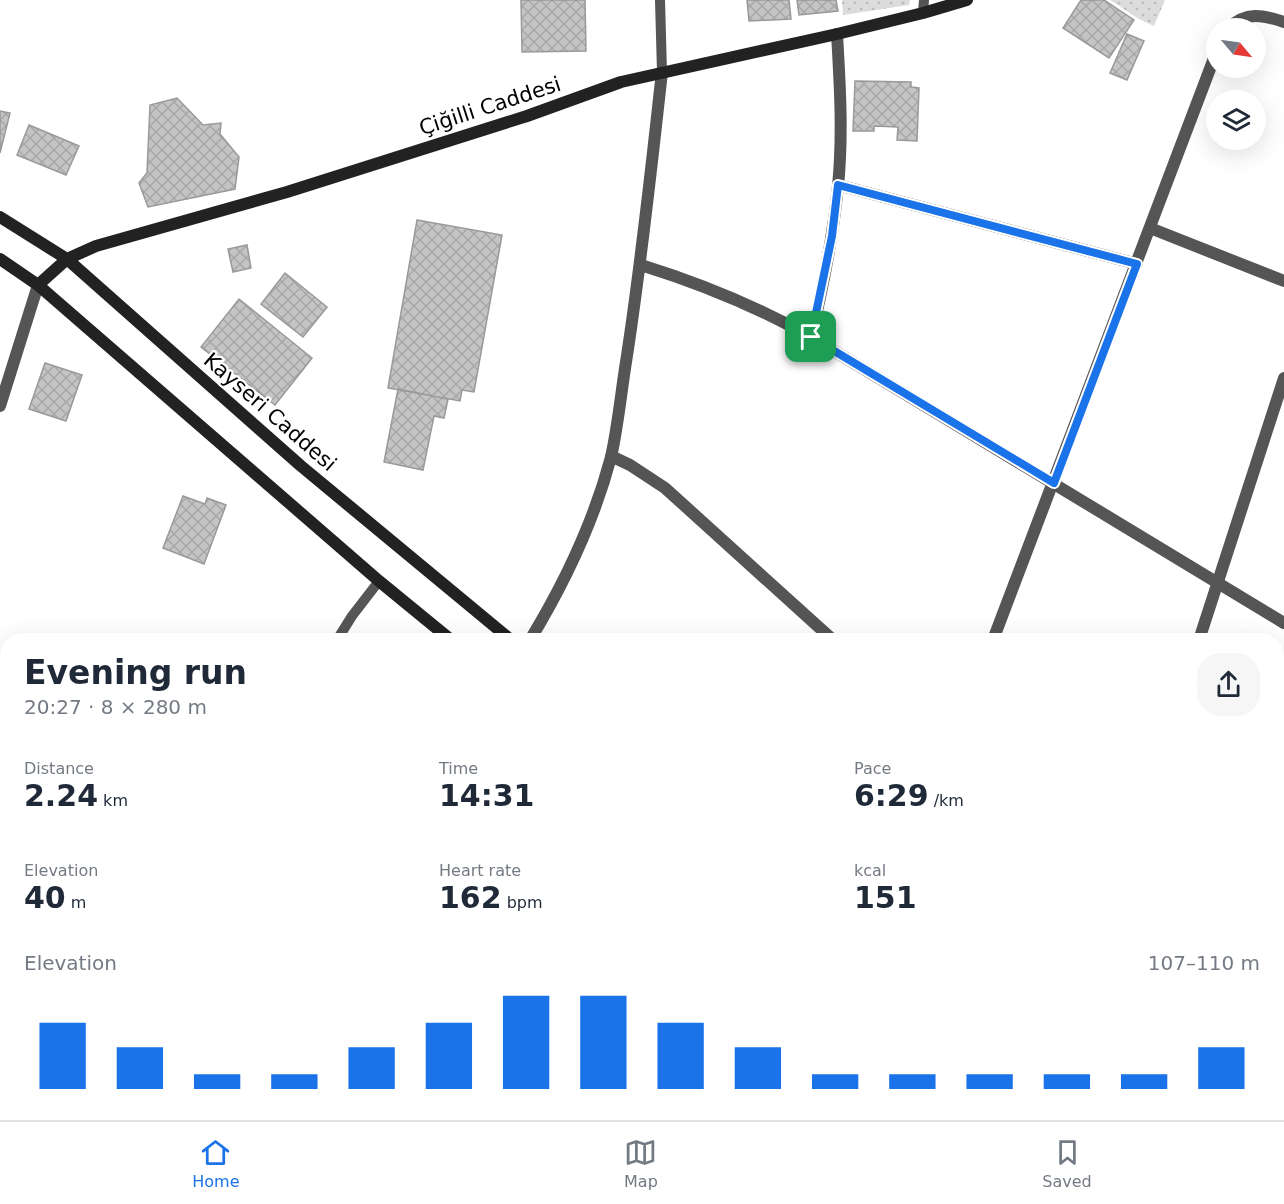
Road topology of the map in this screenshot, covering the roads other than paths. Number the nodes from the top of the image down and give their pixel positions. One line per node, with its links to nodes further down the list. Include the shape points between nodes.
1 (660, 0): 8 (lane)
2 (924, 0): 4 (lane)
3 (967, 0): 4 (main road, Çiğilli Caddesi)
4 (923, 13): 7 (main road, Çiğilli Caddesi)
5 (1245, 18): 6 (street, via 1264,15)
6 (1284, 22)
7 (837, 34): 8 (main road, Çiğilli Caddesi); 10 (street)
8 (662, 72): 14 (main road, Çiğilli Caddesi, via 287,192 96,246); 16 (street)
9 (1206, 78): 12 (street)
10 (838, 185): 15 (street); 19 (street, via 832,236)
11 (0, 217): 14 (main road, Kayseri Caddesi)
12 (1150, 228): 15 (street); 17 (street)
13 (0, 259): 18 (main road)
14 (67, 259): 18 (main road, Çiğilli Caddesi); 29 (main road, Kayseri Caddesi, via 301,466)
15 (1137, 264): 23 (street)
16 (641, 265): 19 (street, via 731,296); 22 (street)
17 (1284, 281)
18 (38, 285): 21 (street); 24 (main road)
19 (811, 337): 23 (street)
20 (1284, 378): 25 (street)
21 (0, 406)
22 (611, 456): 30 (street, via 576,552); 31 (street, via 665,488)
23 (1054, 483): 25 (street); 32 (street)
24 (379, 581): 27 (lane); 28 (main road)
25 (1219, 583): 26 (street); 33 (street)
26 (1284, 622)
27 (341, 633)
28 (443, 633)
29 (503, 633)
30 (534, 633)
31 (825, 633)
32 (996, 633)
33 (1201, 633)

